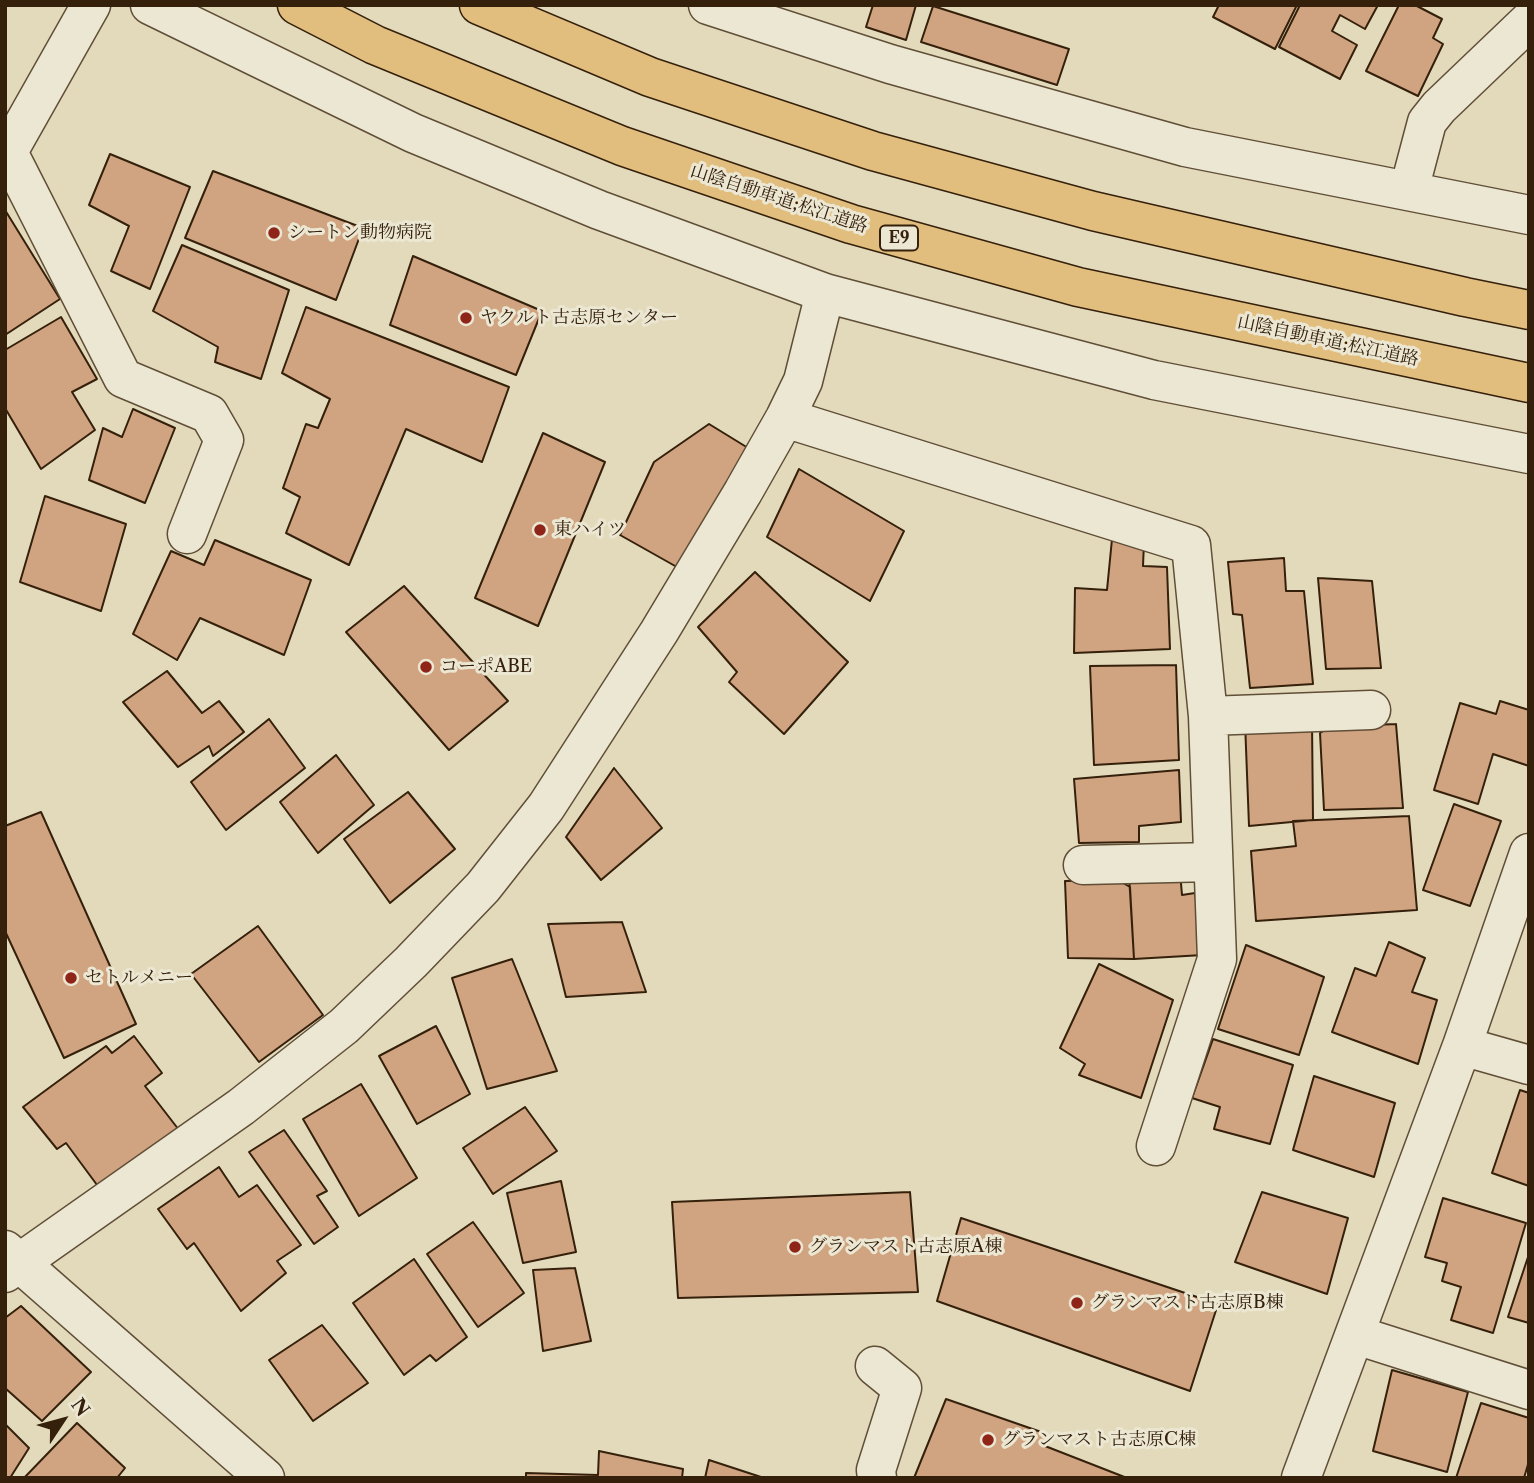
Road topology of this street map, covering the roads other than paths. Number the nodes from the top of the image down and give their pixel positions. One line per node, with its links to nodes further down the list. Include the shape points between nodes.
1 (91, 5): 14 (street, via 8,152 123,378 209,414 224,440)
2 (150, 5): 9 (street, via 413,133 599,210)
3 (297, 5): 11 (highway, 山陰自動車道;松江道路 / E9, via 375,45 622,146 851,224 1078,287)
4 (479, 5): 10 (highway, via 650,77 873,151 1093,211)
5 (708, 5): 7 (street, via 890,64 1185,147)
6 (1529, 21): 7 (street, via 1427,122)
7 (1409, 190): 8 (street)
8 (1529, 215)
9 (825, 293): 12 (street, via 803,381); 13 (street, via 1154,380)
10 (1529, 310)
11 (1529, 383)
12 (785, 418): 16 (street, via 1191,545); 23 (street, via 598,727 546,807 483,887 344,1026 241,1107)
13 (1529, 454)
14 (187, 534)
15 (1371, 710): 16 (street)
16 (1208, 716): 18 (street)
17 (1529, 852): 20 (street)
18 (1213, 862): 19 (street); 22 (street, via 1217,959)
19 (1083, 864)
20 (1462, 1046): 21 (street); 24 (street)
21 (1529, 1065)
22 (1156, 1146)
23 (10, 1262): 27 (street)
24 (1356, 1335): 26 (street); 29 (street)
25 (875, 1366): 28 (street, via 902,1388)
26 (1529, 1390)
27 (265, 1478)
28 (877, 1478)
29 (1301, 1478)

